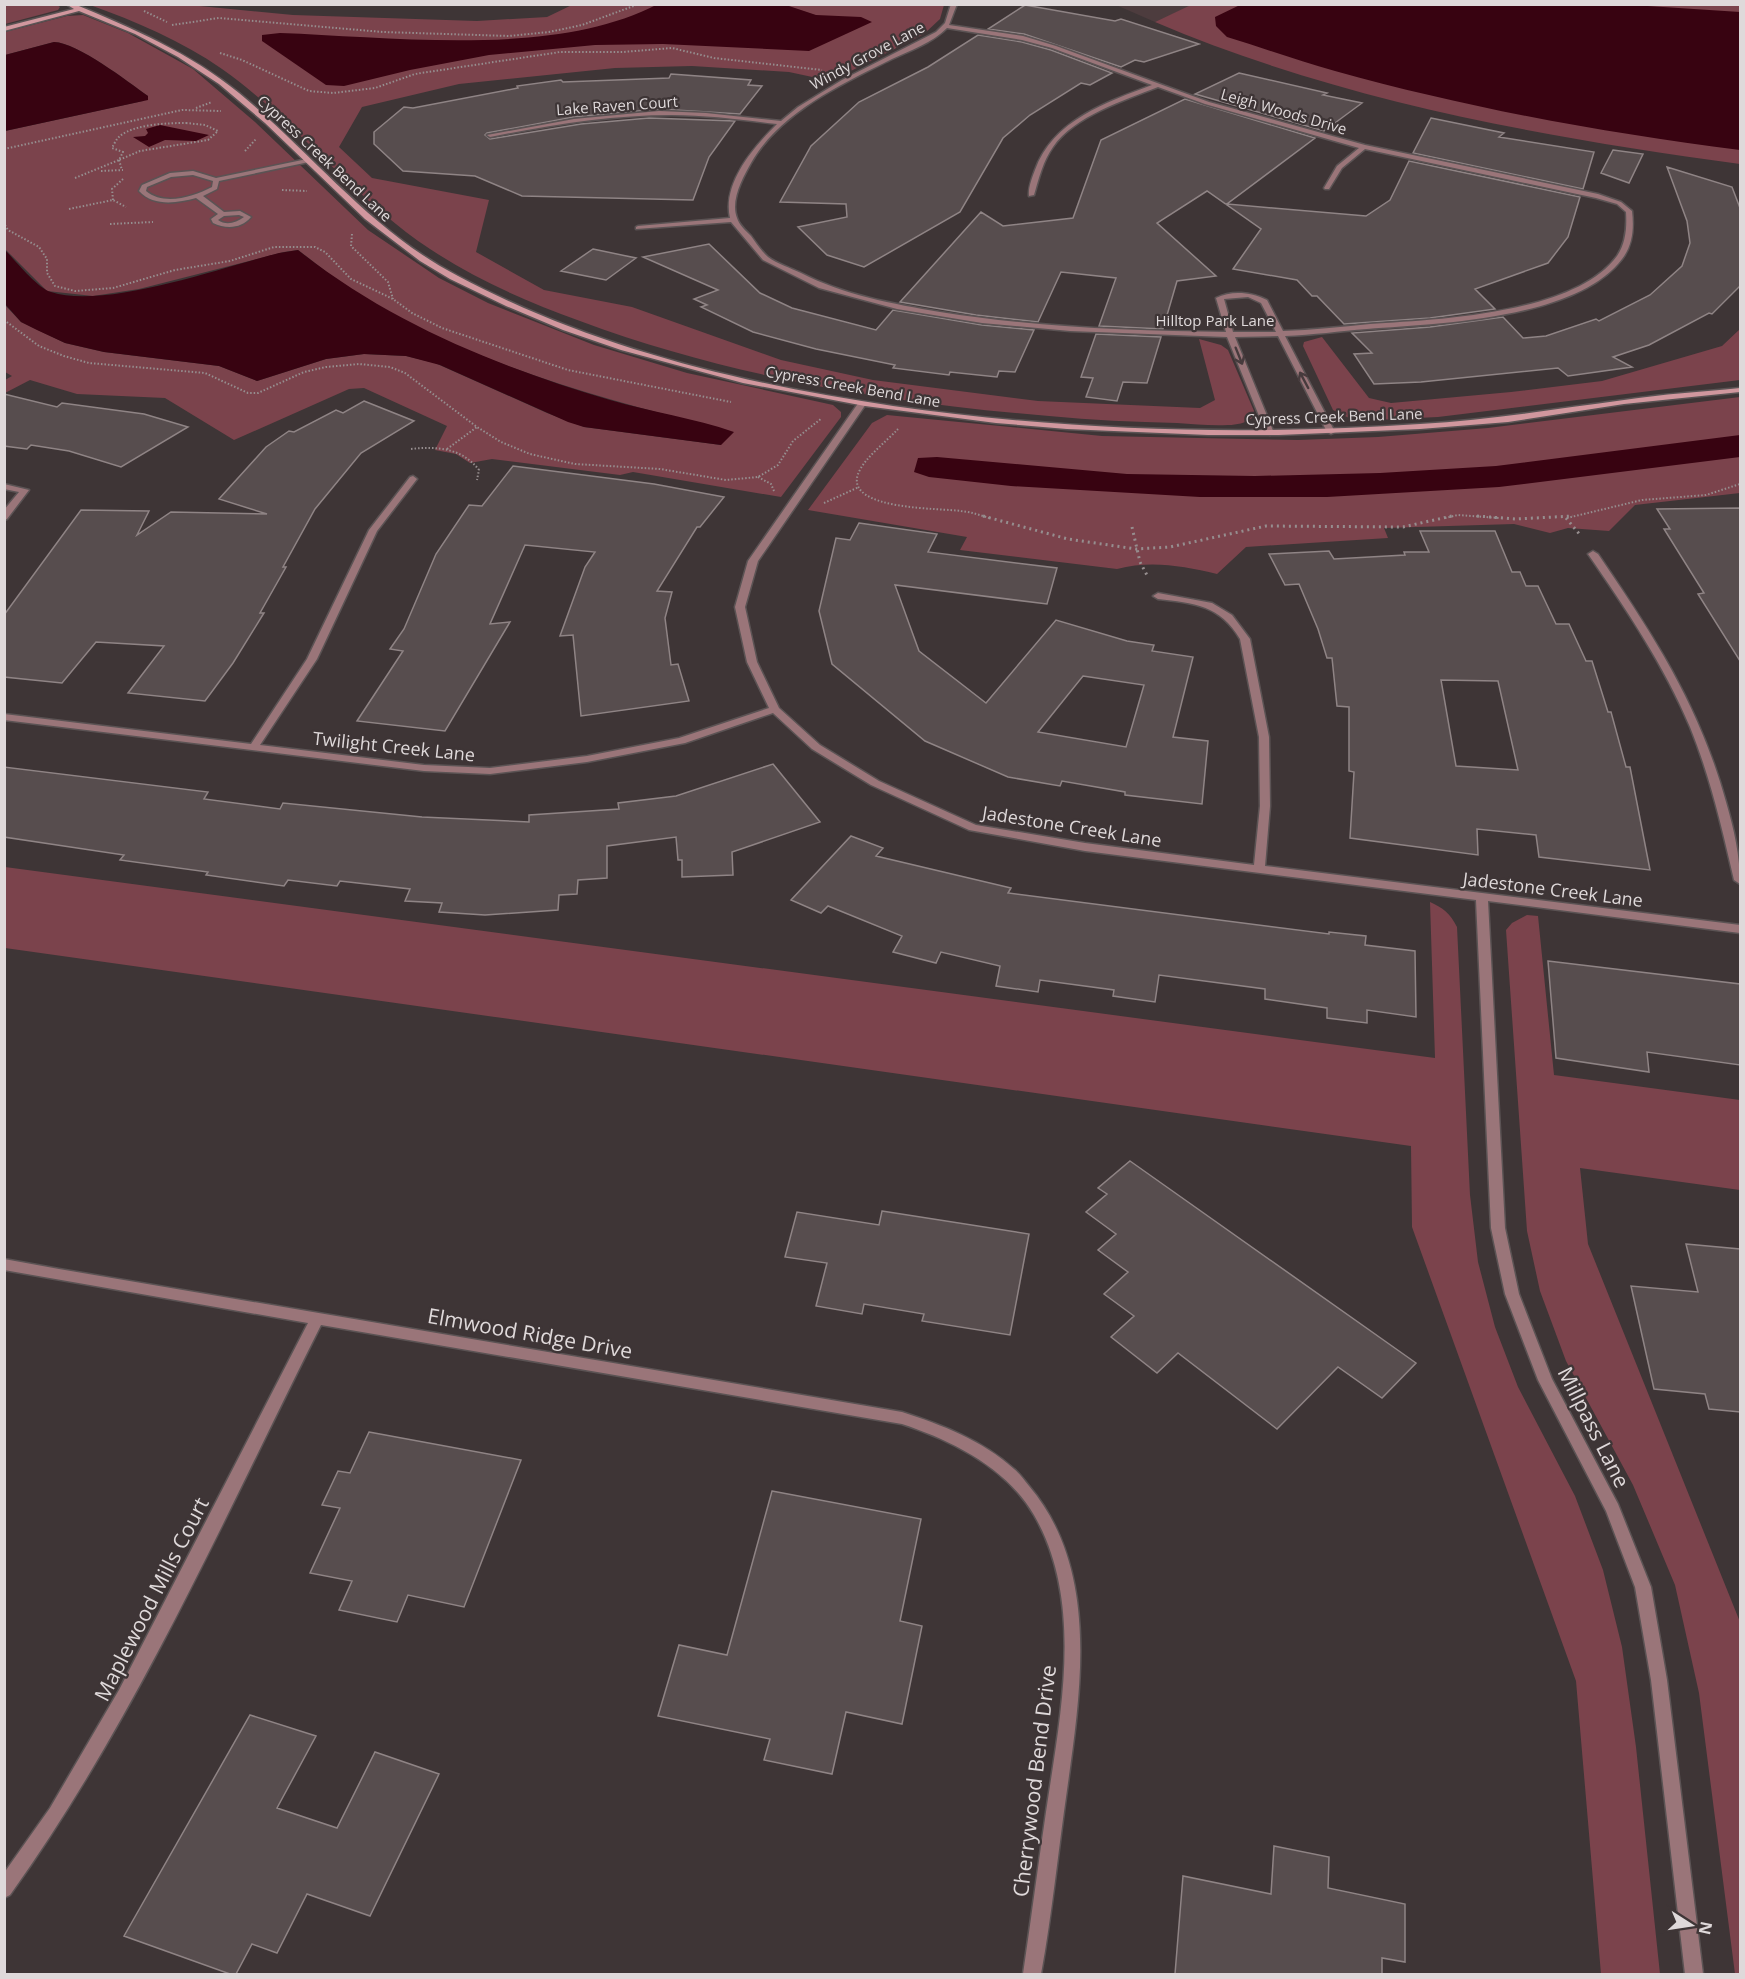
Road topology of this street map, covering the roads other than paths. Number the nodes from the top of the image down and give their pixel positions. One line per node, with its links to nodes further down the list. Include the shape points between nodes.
1 (68, 4): 3 (street, Cypress Creek Bend Lane)
2 (954, 4): 4 (street, Windy Grove Lane)
3 (79, 9): 5 (street); 10 (street, Cypress Creek Bend Lane, via 136,30 175,51 239,96)
4 (946, 26): 6 (street, Leigh Woods Drive, via 1023,38); 7 (street, Windy Grove Lane, via 932,37 843,81)
5 (4, 28)
6 (1158, 85): 9 (street, Leigh Woods Drive, via 1267,122); 13 (street, via 1110,104 1053,141 1038,166)
7 (783, 123): 8 (street, Lake Raven Court, via 660,113 599,117); 17 (street, Windy Grove Lane, via 756,150 741,175 731,200)
8 (490, 135)
9 (1364, 147): 12 (street, via 1339,167); 15 (street, Leigh Woods Drive)
10 (307, 161): 11 (street); 22 (street, Cypress Creek Bend Lane, via 368,220 408,250 514,308 670,363)
11 (216, 180): 14 (street, via 215,188); 14 (street, via 203,174 182,173 150,182 142,191 160,199)
12 (1327, 188)
13 (1031, 195)
14 (198, 196): 16 (street)
15 (1619, 203): 20 (street, Hilltop Park Lane, via 1629,211 1627,247 1612,266 1583,286 1546,302 1502,313 1432,322)
16 (223, 214)
17 (733, 220): 18 (street); 19 (street, Hilltop Park Lane, via 749,245 779,267 835,291 884,305 1041,327)
18 (638, 228)
19 (1230, 334): 20 (street, Hilltop Park Lane); 20 (street, via 1220,298 1237,294 1254,295 1264,302); 24 (street, one-way to 24)
20 (1279, 334): 23 (street, one-way to 20)
21 (1740, 390): 23 (street, Cypress Creek Bend Lane, via 1494,421)
22 (862, 404): 24 (street, Cypress Creek Bend Lane, via 1019,424); 30 (street, Jadestone Creek Lane, via 753,561 740,607 752,662)
23 (1331, 432): 24 (street, Cypress Creek Bend Lane)
24 (1270, 434)
25 (413, 478): 32 (street, via 373,530 312,659)
26 (4, 486): 27 (street, via 25,490)
27 (4, 517)
28 (1593, 554): 34 (street, via 1650,639 1686,706 1720,795)
29 (1158, 596): 33 (street, via 1203,602 1225,613 1245,639 1264,737 1265,806)
30 (775, 709): 32 (street, Twilight Creek Lane, via 681,741 587,759 490,771 424,768); 33 (street, Jadestone Creek Lane, via 816,747 875,783 973,828 1084,847)
31 (4, 717): 32 (street, Twilight Creek Lane)
32 (254, 747)
33 (1259, 869): 35 (street, Jadestone Creek Lane)
34 (1740, 880)
35 (1482, 897): 36 (street, Jadestone Creek Lane); 42 (street, Millpass Lane, via 1498,1228 1512,1294 1545,1380 1613,1509 1643,1587 1659,1680)
36 (1740, 929)
37 (4, 1264): 38 (street, Elmwood Ridge Drive)
38 (317, 1319): 39 (street, Elmwood Ridge Drive, via 902,1418 970,1445 1002,1467); 40 (street, Maplewood Mills Court, via 124,1700 75,1784)
39 (1028, 1493): 41 (street, Cherrywood Bend Drive, via 1049,1527 1067,1573 1073,1625 1071,1697)
40 (4, 1889)
41 (1032, 1974)
42 (1694, 1974)

